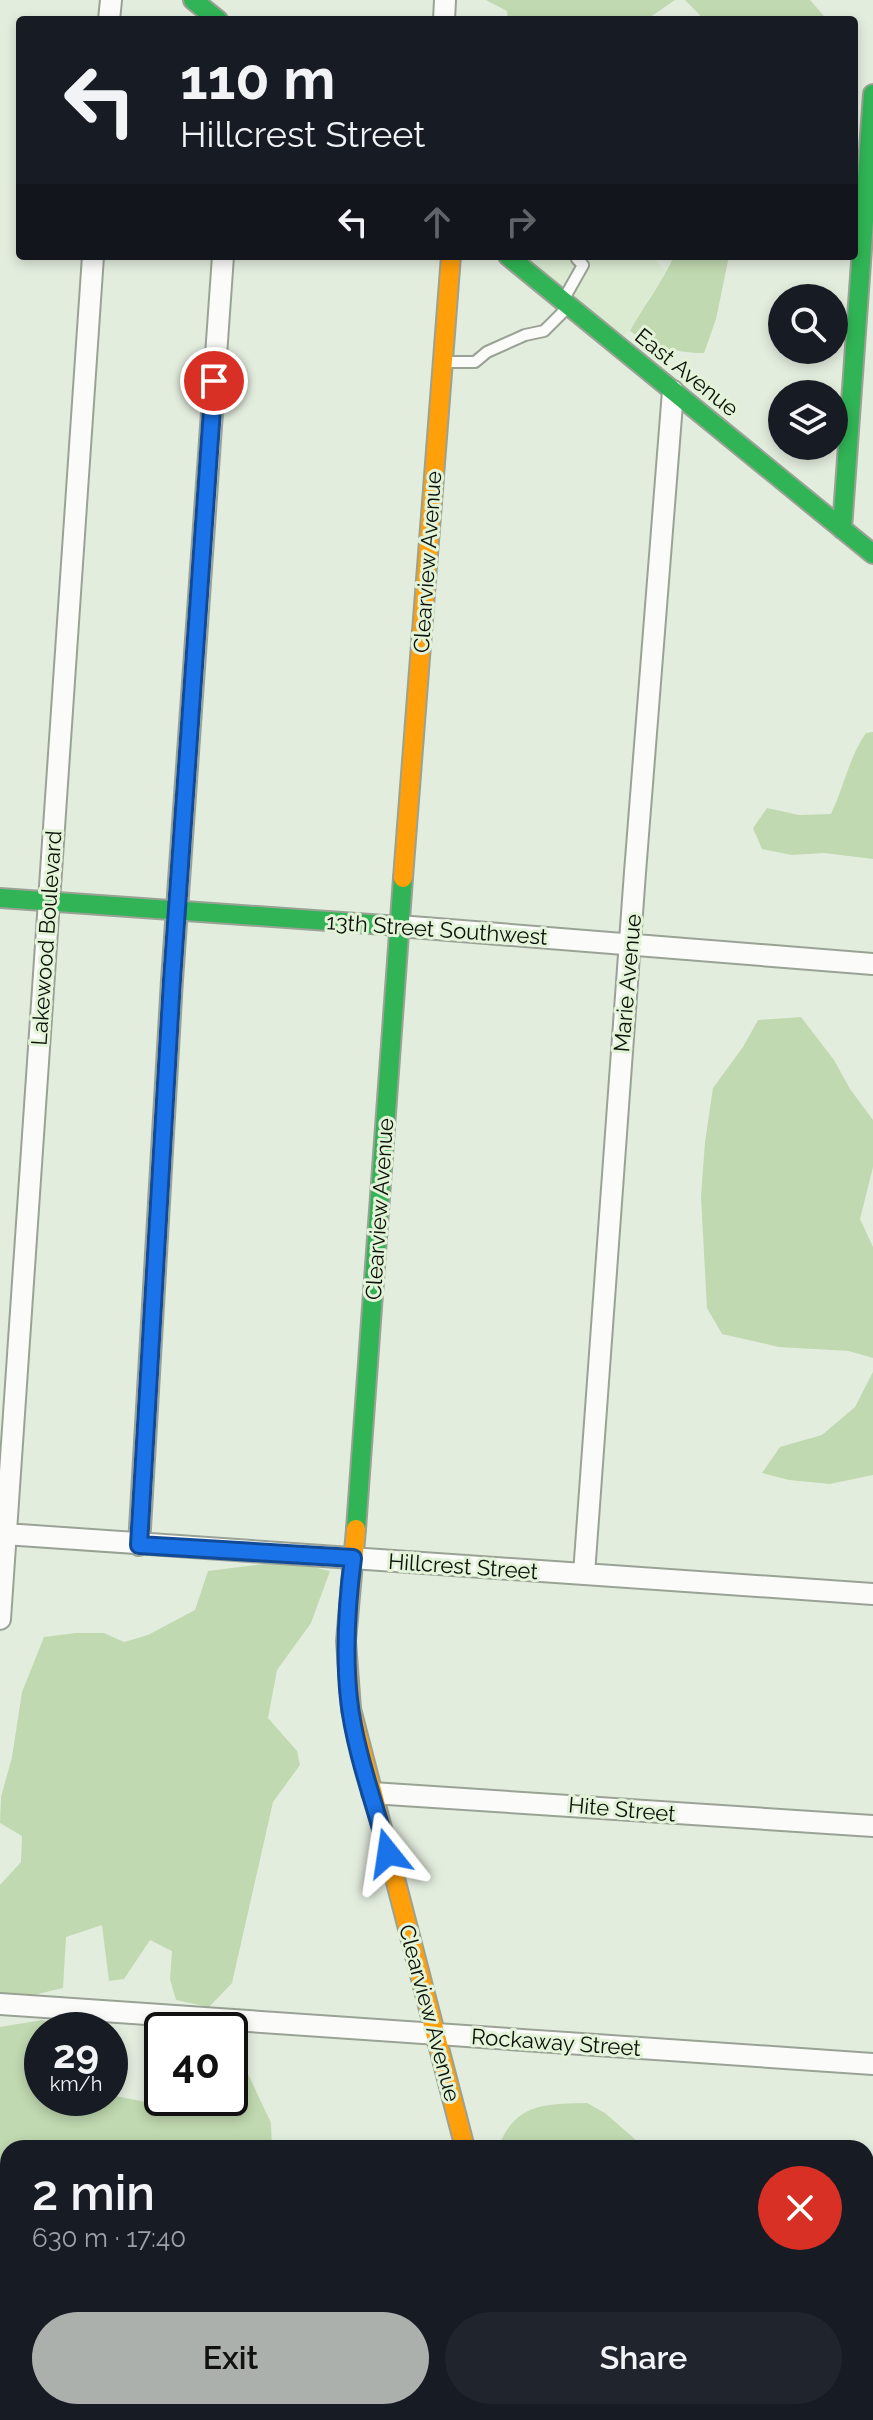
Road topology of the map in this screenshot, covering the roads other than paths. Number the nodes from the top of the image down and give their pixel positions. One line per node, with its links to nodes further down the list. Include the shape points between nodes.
1 (193, 0): 2 (street)
2 (213, 16)
3 (873, 94): 12 (street)
4 (93, 260): 15 (street, Lakewood Boulevard)
5 (223, 260): 16 (street)
6 (451, 260): 10 (street, Clearview Avenue)
7 (513, 260): 9 (street, East Avenue)
8 (579, 260): 9 (lane)
9 (566, 304): 10 (lane, via 544,331 487,352 475,362); 11 (street, East Avenue)
10 (442, 362): 17 (street, Clearview Avenue)
11 (673, 391): 12 (street, East Avenue); 18 (street, Marie Avenue)
12 (842, 529): 13 (street, East Avenue)
13 (873, 554)
14 (0, 898): 15 (street, 13th Street Southwest)
15 (49, 901): 16 (street, 13th Street Southwest); 20 (street, Lakewood Boulevard)
16 (178, 911): 17 (street, 13th Street Southwest); 21 (street)
17 (399, 926): 18 (street, 13th Street Southwest); 22 (street, Clearview Avenue)
18 (630, 943): 19 (street, 13th Street Southwest); 23 (street, Marie Avenue)
19 (873, 964)
20 (5, 1534): 21 (street, Hillcrest Street); 25 (street, Lakewood Boulevard)
21 (139, 1545): 22 (street, Hillcrest Street)
22 (353, 1558): 23 (street, Hillcrest Street); 26 (street, Clearview Avenue, via 349,1701)
23 (584, 1574): 24 (street, Hillcrest Street)
24 (873, 1594)
25 (0, 1619)
26 (372, 1793): 27 (street, Hite Street); 29 (street, Clearview Avenue)
27 (873, 1826)
28 (0, 2004): 29 (street, Rockaway Street)
29 (436, 2033): 30 (street, Rockaway Street); 31 (street, Clearview Avenue)
30 (873, 2064)
31 (463, 2140)

